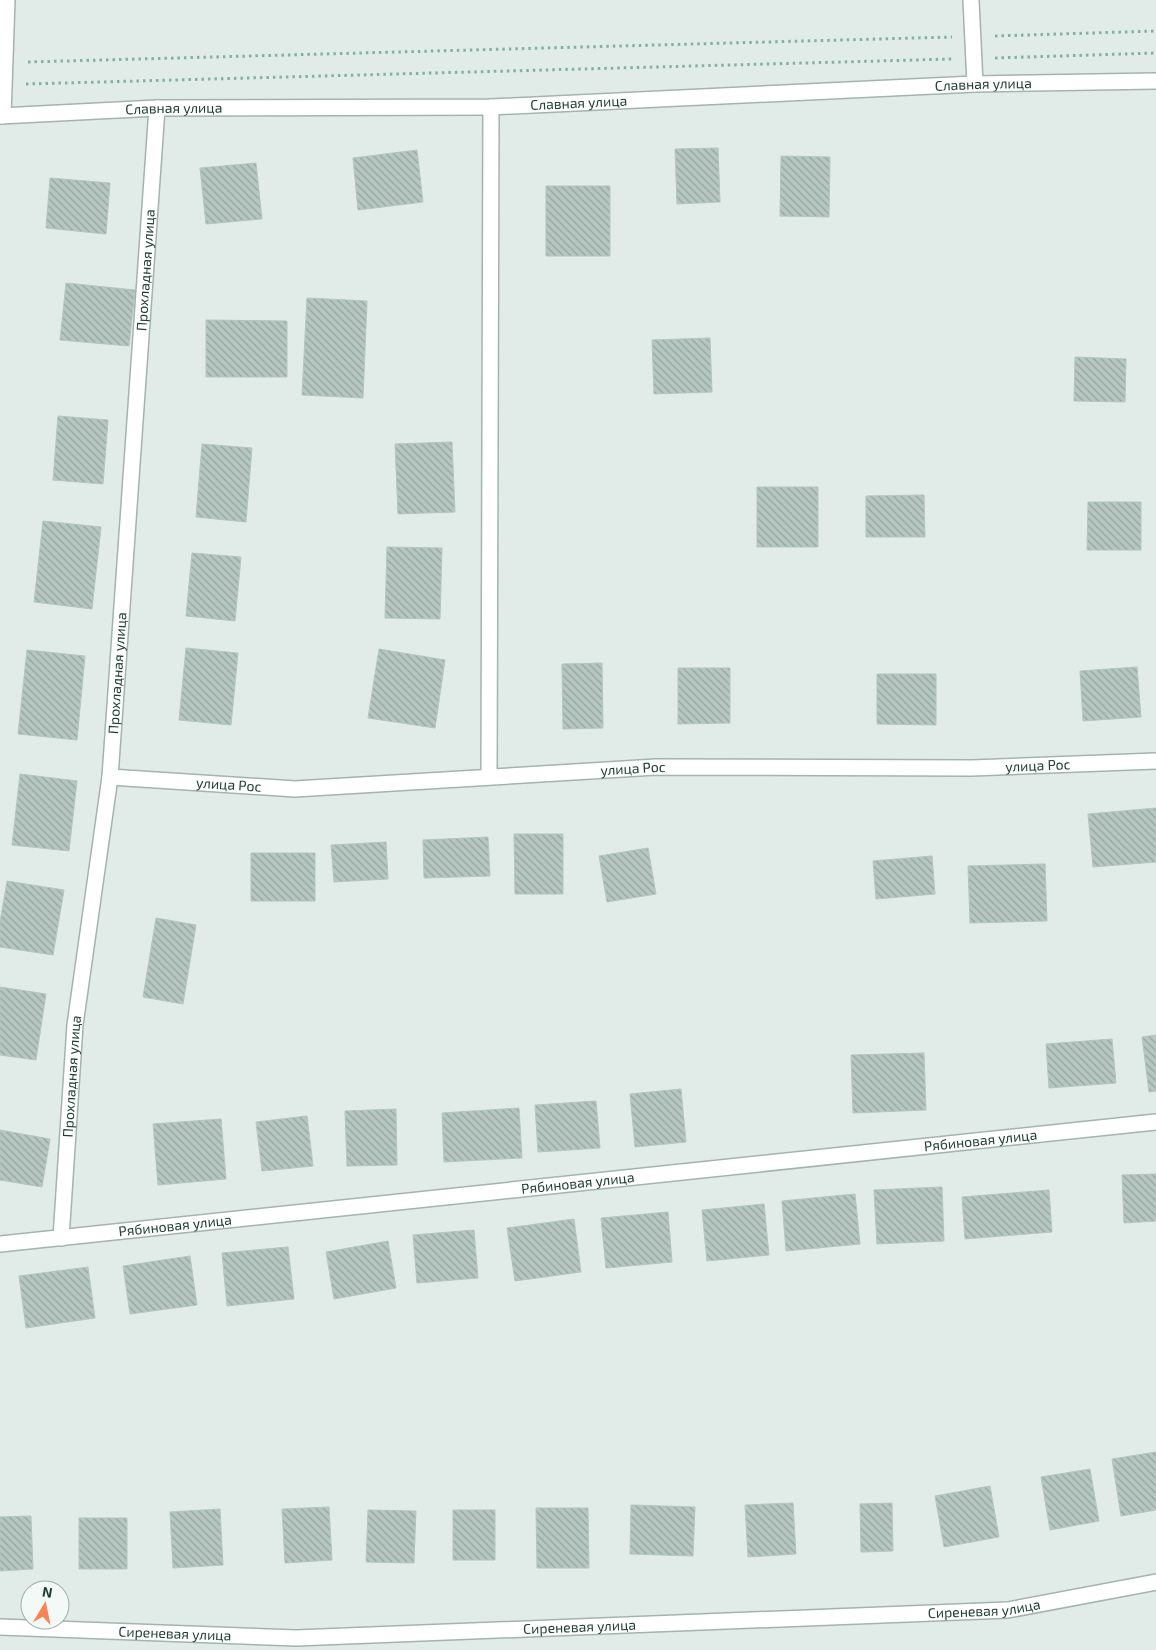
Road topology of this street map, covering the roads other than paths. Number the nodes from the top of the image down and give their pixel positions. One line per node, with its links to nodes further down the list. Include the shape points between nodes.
1 (7, 0): 7 (street)
2 (971, 0): 4 (street)
3 (1156, 81): 4 (street, Славная улица)
4 (975, 84): 5 (street, Славная улица)
5 (491, 107): 6 (street, Славная улица); 9 (street)
6 (157, 108): 7 (street, Славная улица); 10 (street, Прохладная улица)
7 (2, 116)
8 (1156, 761): 9 (street, улица Рос, via 972,768 656,767)
9 (489, 776): 10 (street, улица Рос, via 295,789)
10 (110, 777): 12 (street, Прохладная улица, via 75,1025)
11 (1156, 1122): 12 (street, Рябиновая улица)
12 (61, 1238): 13 (street, Рябиновая улица)
13 (0, 1244)
14 (1156, 1582): 15 (street, Сиреневая улица, via 1008,1610 306,1637)
15 (0, 1627)

